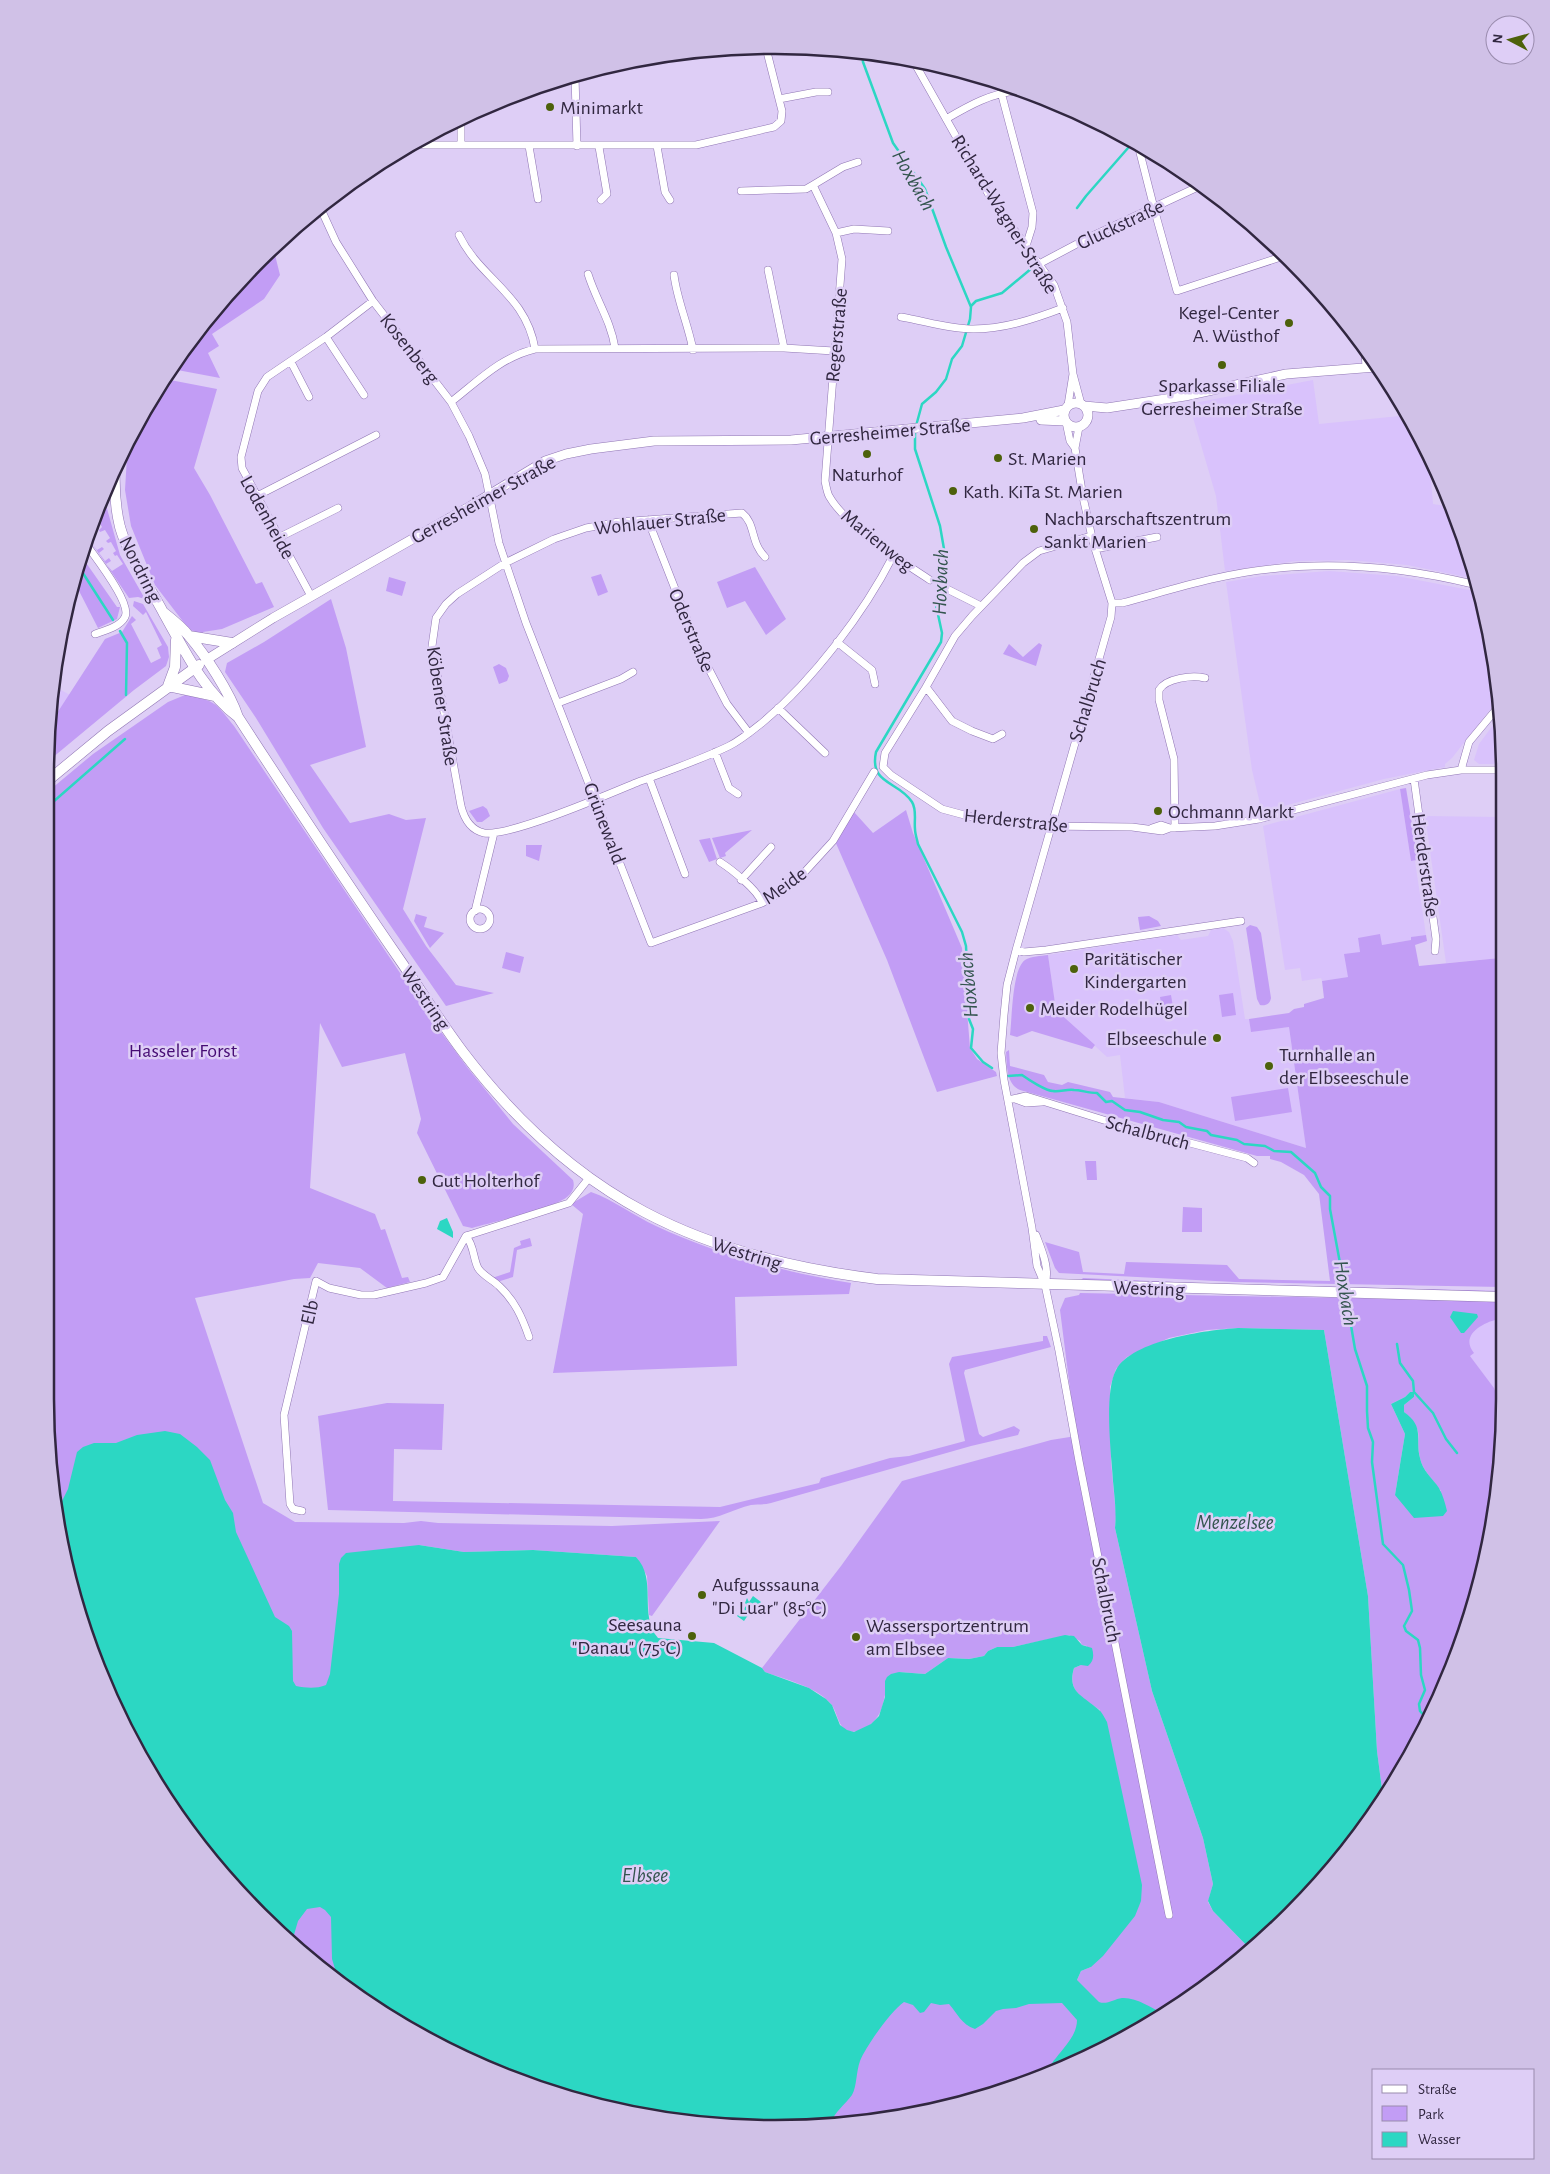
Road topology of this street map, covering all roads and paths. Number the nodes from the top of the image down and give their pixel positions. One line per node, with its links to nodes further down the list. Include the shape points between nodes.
1 (768, 54): 7 (street)
2 (918, 68): 8 (street, Richard-Wagner-Straße)
3 (575, 82): 13 (street)
4 (828, 92): 7 (street)
5 (1001, 92): 6 (street); 8 (street, via 976,101); 29 (street, via 1033,213)
6 (1006, 92)
7 (779, 99): 15 (street, via 781,121 774,127 696,145)
8 (946, 119): 29 (street, Richard-Wagner-Straße, via 989,195)
9 (461, 126): 11 (street)
10 (423, 145): 11 (street)
11 (461, 145): 12 (street)
12 (529, 146): 13 (street); 21 (street)
13 (577, 146): 14 (street)
14 (598, 146): 15 (street); 22 (street, via 607,194)
15 (657, 146): 23 (street, via 665,192)
16 (1140, 152): 24 (street)
17 (858, 162): 18 (street)
18 (813, 185): 20 (street, via 806,189); 27 (street, Regerstraße)
19 (1194, 189): 24 (street, Gluckstraße)
20 (742, 191)
21 (538, 199)
22 (601, 200)
23 (670, 200)
24 (1153, 208): 30 (street, via 1177,291); 31 (street, Gluckstraße)
25 (323, 214): 35 (street, Kosenberg, via 336,242)
26 (888, 231): 27 (street, via 854,230)
27 (836, 234): 43 (street, Regerstraße, via 842,271)
28 (459, 235): 41 (street, via 467,252 514,300 533,336)
29 (1026, 246): 31 (street, Richard-Wagner-Straße)
30 (1278, 258)
31 (1040, 264): 36 (street, Richard-Wagner-Straße, via 1054,285)
32 (768, 270): 40 (street)
33 (588, 274): 39 (street, via 592,290 610,326)
34 (674, 274): 42 (street)
35 (373, 301): 38 (street, Lodenheide); 49 (street, Kosenberg)
36 (1063, 308): 37 (street, via 1019,322 974,329); 46 (street, Richard-Wagner-Straße)
37 (901, 316)
38 (326, 337): 44 (street, Lodenheide); 47 (street)
39 (615, 348): 41 (street); 42 (street)
40 (784, 348): 42 (street); 43 (street)
41 (535, 349): 49 (street, via 505,360)
42 (693, 350)
43 (834, 351): 58 (street, Regerstraße)
44 (291, 362): 48 (street); 62 (street, Lodenheide, via 267,377 260,386 241,457 242,468)
45 (1370, 367): 52 (street, via 1286,374 1185,396)
46 (1074, 374): 50 (street, Richard-Wagner-Straße); 51 (street, Richard-Wagner-Straße)
47 (364, 395)
48 (309, 397)
49 (451, 402): 61 (street, Kosenberg, via 485,474)
50 (1082, 405): 51 (street, via 1074,403); 52 (street); 54 (street, via 1088,412)
51 (1066, 408): 53 (street, Gerresheimer Straße, via 1060,413); 55 (street)
52 (1107, 408): 54 (street)
53 (1023, 418): 55 (street, Gerresheimer Straße); 58 (street, Gerresheimer Straße)
54 (1087, 418): 56 (street)
55 (1065, 422): 56 (street); 59 (street, Schalbruch)
56 (1079, 427): 59 (street, Schalbruch)
57 (376, 435): 62 (street)
58 (827, 437): 61 (street, Gerresheimer Straße, via 654,441 590,449 545,461); 70 (street, Marienweg, via 825,481 828,495 843,514)
59 (1075, 448): 65 (street, Schalbruch)
60 (113, 490): 79 (main road, Nordring, via 123,537)
61 (488, 494): 72 (street, Grünewald); 76 (street, Gerresheimer Straße)
62 (257, 496): 66 (street, Lodenheide)
63 (338, 508): 66 (street)
64 (648, 520): 71 (street, Wohlauer Straße, via 742,513 749,519 755,545); 72 (street, Wohlauer Straße, via 586,528 554,539); 97 (street, Oderstraße, via 699,650 727,704)
65 (1091, 536): 68 (street, Schalbruch); 78 (street, via 1039,551)
66 (280, 537): 76 (street, Lodenheide)
67 (1157, 537): 68 (street)
68 (1095, 549): 77 (street, Schalbruch)
69 (90, 550): 80 (street, via 122,598 126,610 125,617 115,626)
70 (893, 556): 73 (street, Marienweg); 83 (street)
71 (765, 557)
72 (505, 563): 93 (street, Grünewald); 111 (street, Köbener Straße, via 446,604 436,618 432,634 463,816 477,830)
73 (930, 580)
74 (1471, 584): 77 (street, via 1366,566 1296,567 1237,574)
75 (943, 587): 78 (street)
76 (311, 596): 84 (street, Gerresheimer Straße)
77 (1112, 603): 109 (street, Schalbruch, via 1088,702 1068,760)
78 (981, 606): 91 (street, via 955,636)
79 (163, 612): 81 (main road, Nordring); 82 (main road, Nordring)
80 (95, 634)
81 (189, 636): 84 (main road); 85 (main road, Nordring)
82 (176, 637): 86 (main road, Nordring); 90 (main road, via 177,658)
83 (837, 642): 89 (street, via 872,670); 94 (street)
84 (232, 643): 85 (street, Gerresheimer Straße)
85 (206, 660): 86 (main road, Gerresheimer Straße); 96 (main road, Westring, via 233,701)
86 (195, 667): 90 (main road, Gerresheimer Straße); 92 (main road, Westring)
87 (633, 672): 93 (street)
88 (1205, 678): 110 (street, via 1189,677 1165,684 1159,690 1174,759)
89 (875, 684)
90 (168, 686): 92 (main road); 104 (main road, Gerresheimer Straße)
91 (926, 687): 98 (street, via 952,721 993,739); 109 (street, Herderstraße, via 885,753 883,767 942,810)
92 (215, 696): 96 (main road, Westring)
93 (558, 703): 108 (street, Grünewald)
94 (778, 708): 97 (street); 100 (street)
95 (1493, 713): 101 (street, via 1469,742)
96 (238, 717): 124 (main road, Westring, via 335,866 463,1052 531,1129)
97 (749, 733): 99 (street)
98 (1002, 734)
99 (715, 752): 105 (street); 107 (street, via 729,788)
100 (825, 753)
101 (1460, 770): 102 (street, Herderstraße); 106 (street, Herderstraße)
102 (1496, 770)
103 (874, 772): 116 (street, Meide, via 820,856 783,891)
104 (54, 776)
105 (649, 778): 108 (street); 114 (street)
106 (1414, 779): 110 (street, Herderstraße, via 1259,819); 121 (street, Herderstraße)
107 (738, 794)
108 (595, 799): 111 (street); 119 (street, Grünewald)
109 (1051, 826): 110 (street, Herderstraße, via 1152,828 1162,831); 120 (street, Schalbruch)
110 (1173, 828)
111 (494, 833): 117 (street)
112 (771, 847): 115 (street)
113 (720, 862): 115 (street)
114 (685, 874)
115 (741, 880): 116 (street)
116 (762, 903): 119 (street, Meide)
117 (475, 911)
118 (1241, 921): 120 (street, via 1046,950)
119 (651, 943)
120 (1016, 950): 122 (street, Schalbruch, via 1007,985 1001,1053 1004,1080)
121 (1435, 951)
122 (1011, 1099): 123 (street, Schalbruch, via 1026,1096); 126 (street, Schalbruch, via 1037,1266)
123 (1254, 1162)
124 (590, 1178): 125 (street, via 569,1203); 126 (main road, Westring, via 643,1213 676,1228 717,1245 782,1264 877,1280)
125 (466, 1236): 128 (street, via 479,1270 510,1298 520,1312); 129 (street, Elb, via 443,1276 426,1283 361,1295 329,1288 316,1281 284,1415 290,1504 293,1509)
126 (1045, 1285): 127 (main road, Westring); 130 (street, Schalbruch)
127 (1496, 1297)
128 (529, 1337)
129 (302, 1511)
130 (1169, 1915)

